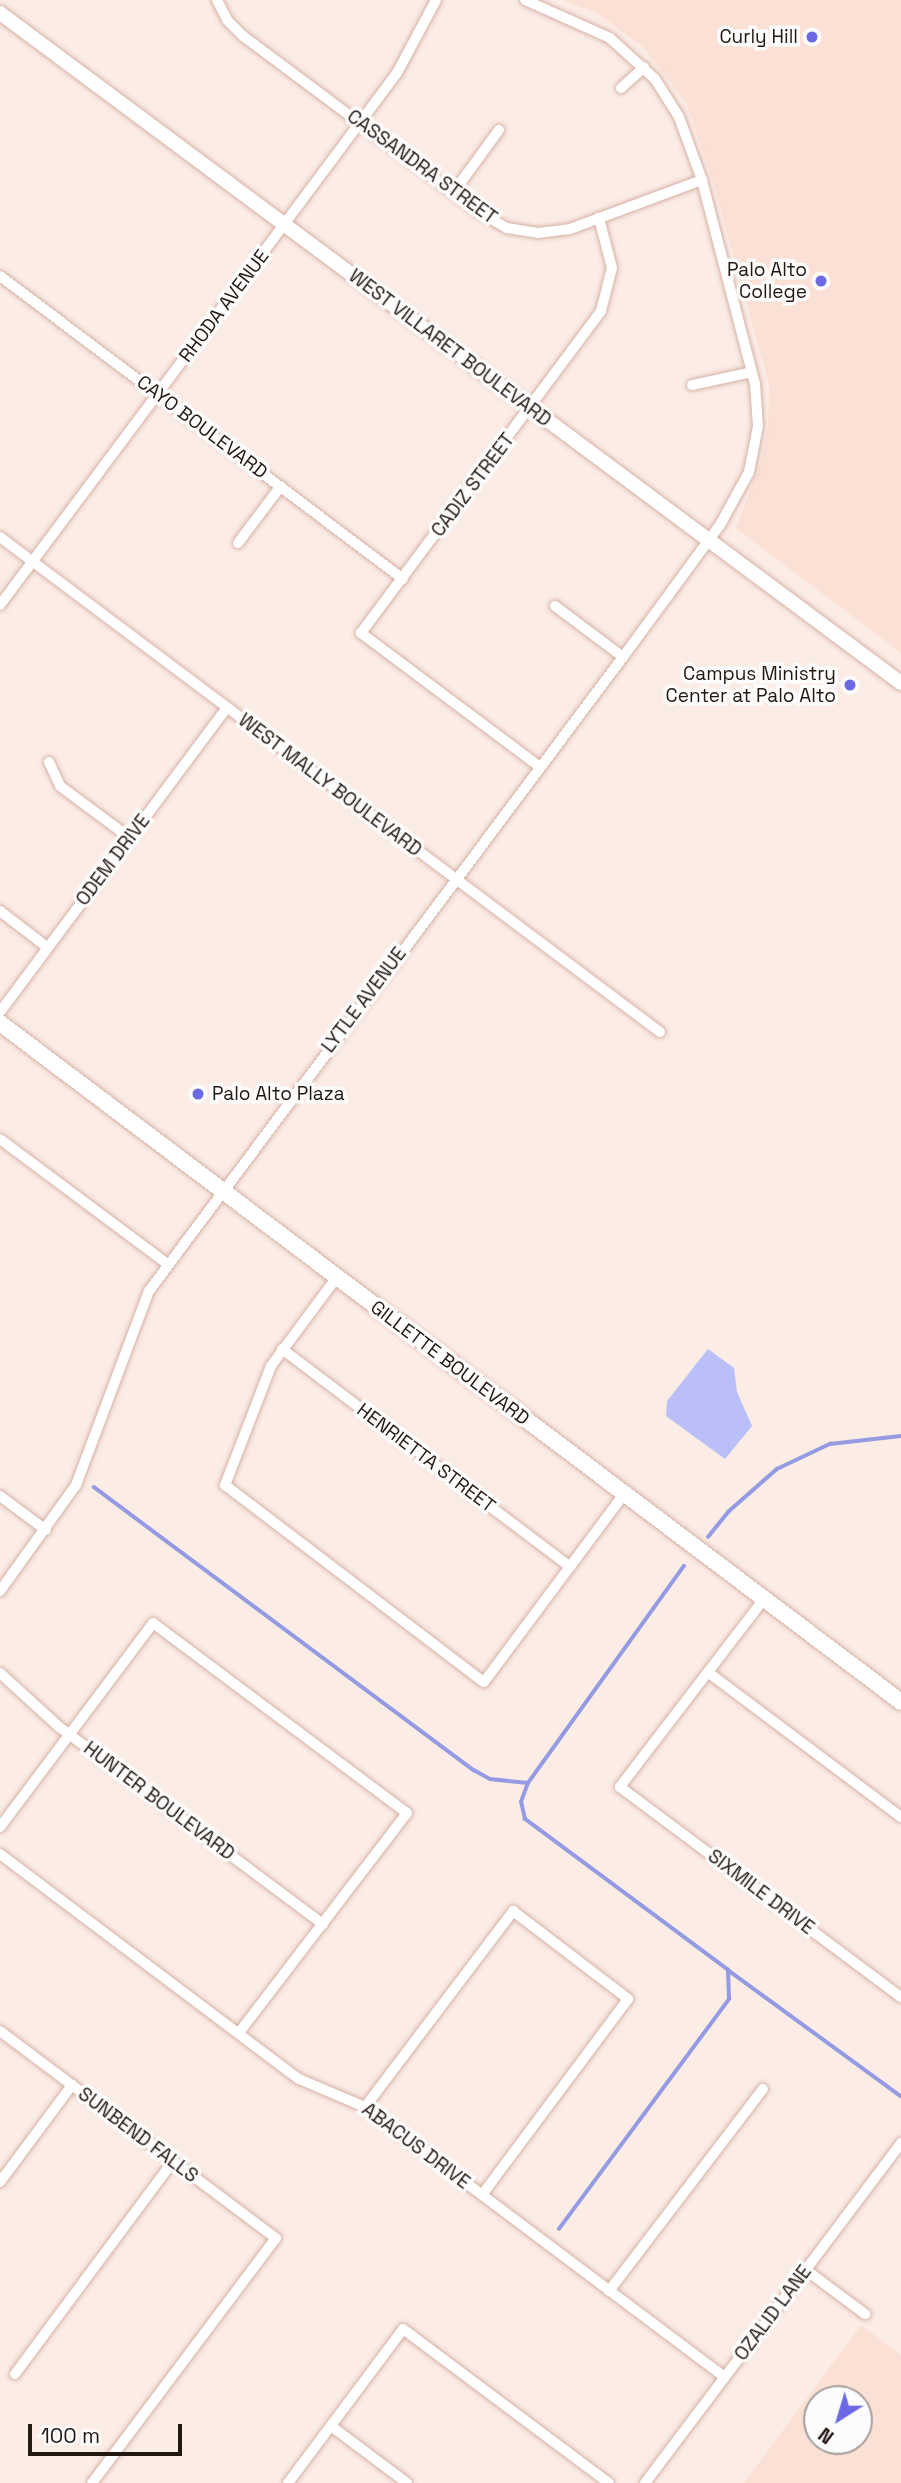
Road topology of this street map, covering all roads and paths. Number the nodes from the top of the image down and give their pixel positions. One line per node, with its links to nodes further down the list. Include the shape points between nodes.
1 (218, 0): 7 (street, CASSANDRA STREET, via 237,31)
2 (436, 0): 7 (street, RHODA AVENUE, via 414,48)
3 (525, 0): 5 (street, LYTLE AVENUE, via 586,24)
4 (0, 13): 12 (street, WEST VILLARET BOULEVARD)
5 (644, 67): 6 (street); 9 (street, LYTLE AVENUE, via 679,117)
6 (621, 88)
7 (360, 123): 10 (street, CASSANDRA STREET); 12 (street, RHODA AVENUE)
8 (499, 130): 10 (street)
9 (702, 180): 11 (street, CASSANDRA STREET); 14 (street, LYTLE AVENUE)
10 (453, 193): 11 (street, CASSANDRA STREET, via 497,223 527,232 559,231)
11 (598, 218): 17 (street, CADIZ STREET, via 611,258 610,290 590,328)
12 (286, 225): 16 (street, RHODA AVENUE); 17 (street, WEST VILLARET BOULEVARD)
13 (0, 276): 16 (street, CAYO BOULEVARD)
14 (752, 372): 15 (street); 20 (street, LYTLE AVENUE, via 758,426 749,472)
15 (692, 386)
16 (159, 394): 18 (street, CAYO BOULEVARD); 22 (street, RHODA AVENUE)
17 (529, 408): 20 (street, WEST VILLARET BOULEVARD); 23 (street, CADIZ STREET)
18 (281, 486): 21 (street); 23 (street, CAYO BOULEVARD)
19 (0, 537): 22 (street, WEST MALLY BOULEVARD)
20 (707, 541): 26 (street, LYTLE AVENUE); 27 (street, WEST VILLARET BOULEVARD)
21 (238, 543)
22 (33, 562): 24 (street, RHODA AVENUE); 28 (street, WEST MALLY BOULEVARD)
23 (403, 579): 30 (street, CADIZ STREET, via 360,633)
24 (0, 605)
25 (555, 606): 26 (street)
26 (624, 657): 30 (street, LYTLE AVENUE)
27 (901, 684)
28 (227, 708): 31 (street, ODEM DRIVE); 32 (street, WEST MALLY BOULEVARD)
29 (49, 762): 31 (street, via 60,786)
30 (540, 767): 32 (street, LYTLE AVENUE)
31 (130, 838): 34 (street, ODEM DRIVE)
32 (455, 879): 37 (street, WEST MALLY BOULEVARD); 39 (street, LYTLE AVENUE)
33 (0, 911): 34 (street)
34 (47, 947): 35 (street, ODEM DRIVE)
35 (0, 1012)
36 (0, 1023): 39 (main road, GILLETTE BOULEVARD)
37 (660, 1032)
38 (0, 1139): 40 (street)
39 (221, 1192): 40 (street, LYTLE AVENUE); 41 (main road, GILLETTE BOULEVARD)
40 (168, 1264): 45 (street, LYTLE AVENUE, via 139,1310 76,1485)
41 (337, 1277): 42 (street); 43 (main road, GILLETTE BOULEVARD)
42 (282, 1349): 46 (street, HENRIETTA STREET); 46 (street, via 263,1381 225,1485 484,1682)
43 (625, 1493): 46 (street); 48 (main road, GILLETTE BOULEVARD)
44 (0, 1496): 45 (street)
45 (46, 1530): 47 (street, LYTLE AVENUE)
46 (570, 1567)
47 (0, 1591)
48 (764, 1599): 50 (street); 51 (main road, GILLETTE BOULEVARD)
49 (0, 1673): 52 (street, HUNTER BOULEVARD)
50 (709, 1673): 53 (street); 57 (street, SIXMILE DRIVE, via 620,1787)
51 (901, 1702)
52 (69, 1734): 54 (street); 56 (street, HUNTER BOULEVARD); 56 (street, via 153,1623 407,1813)
53 (901, 1817)
54 (0, 1827)
55 (0, 1854): 59 (street, ABACUS DRIVE)
56 (323, 1924): 59 (street)
57 (901, 1997)
58 (0, 2031): 60 (street, SUNBEND FALLS)
59 (239, 2033): 62 (street, ABACUS DRIVE, via 313,2087)
60 (72, 2085): 64 (street, SUNBEND FALLS); 65 (street)
61 (763, 2090): 68 (street)
62 (365, 2107): 66 (street, ABACUS DRIVE); 66 (street, via 513,1911 628,1999)
63 (901, 2143): 67 (street, OZALID LANE)
64 (173, 2161): 70 (street); 73 (street, SUNBEND FALLS, via 276,2238)
65 (0, 2182)
66 (482, 2195): 68 (street, ABACUS DRIVE)
67 (806, 2270): 69 (street); 71 (street, OZALID LANE)
68 (609, 2291): 71 (street, ABACUS DRIVE)
69 (865, 2314)
70 (15, 2374)
71 (725, 2377): 77 (street, OZALID LANE)
72 (331, 2426): 74 (street); 75 (street); 76 (street, via 403,2329)
73 (92, 2483)
74 (288, 2483)
75 (407, 2483)
76 (609, 2483)
77 (645, 2483)

